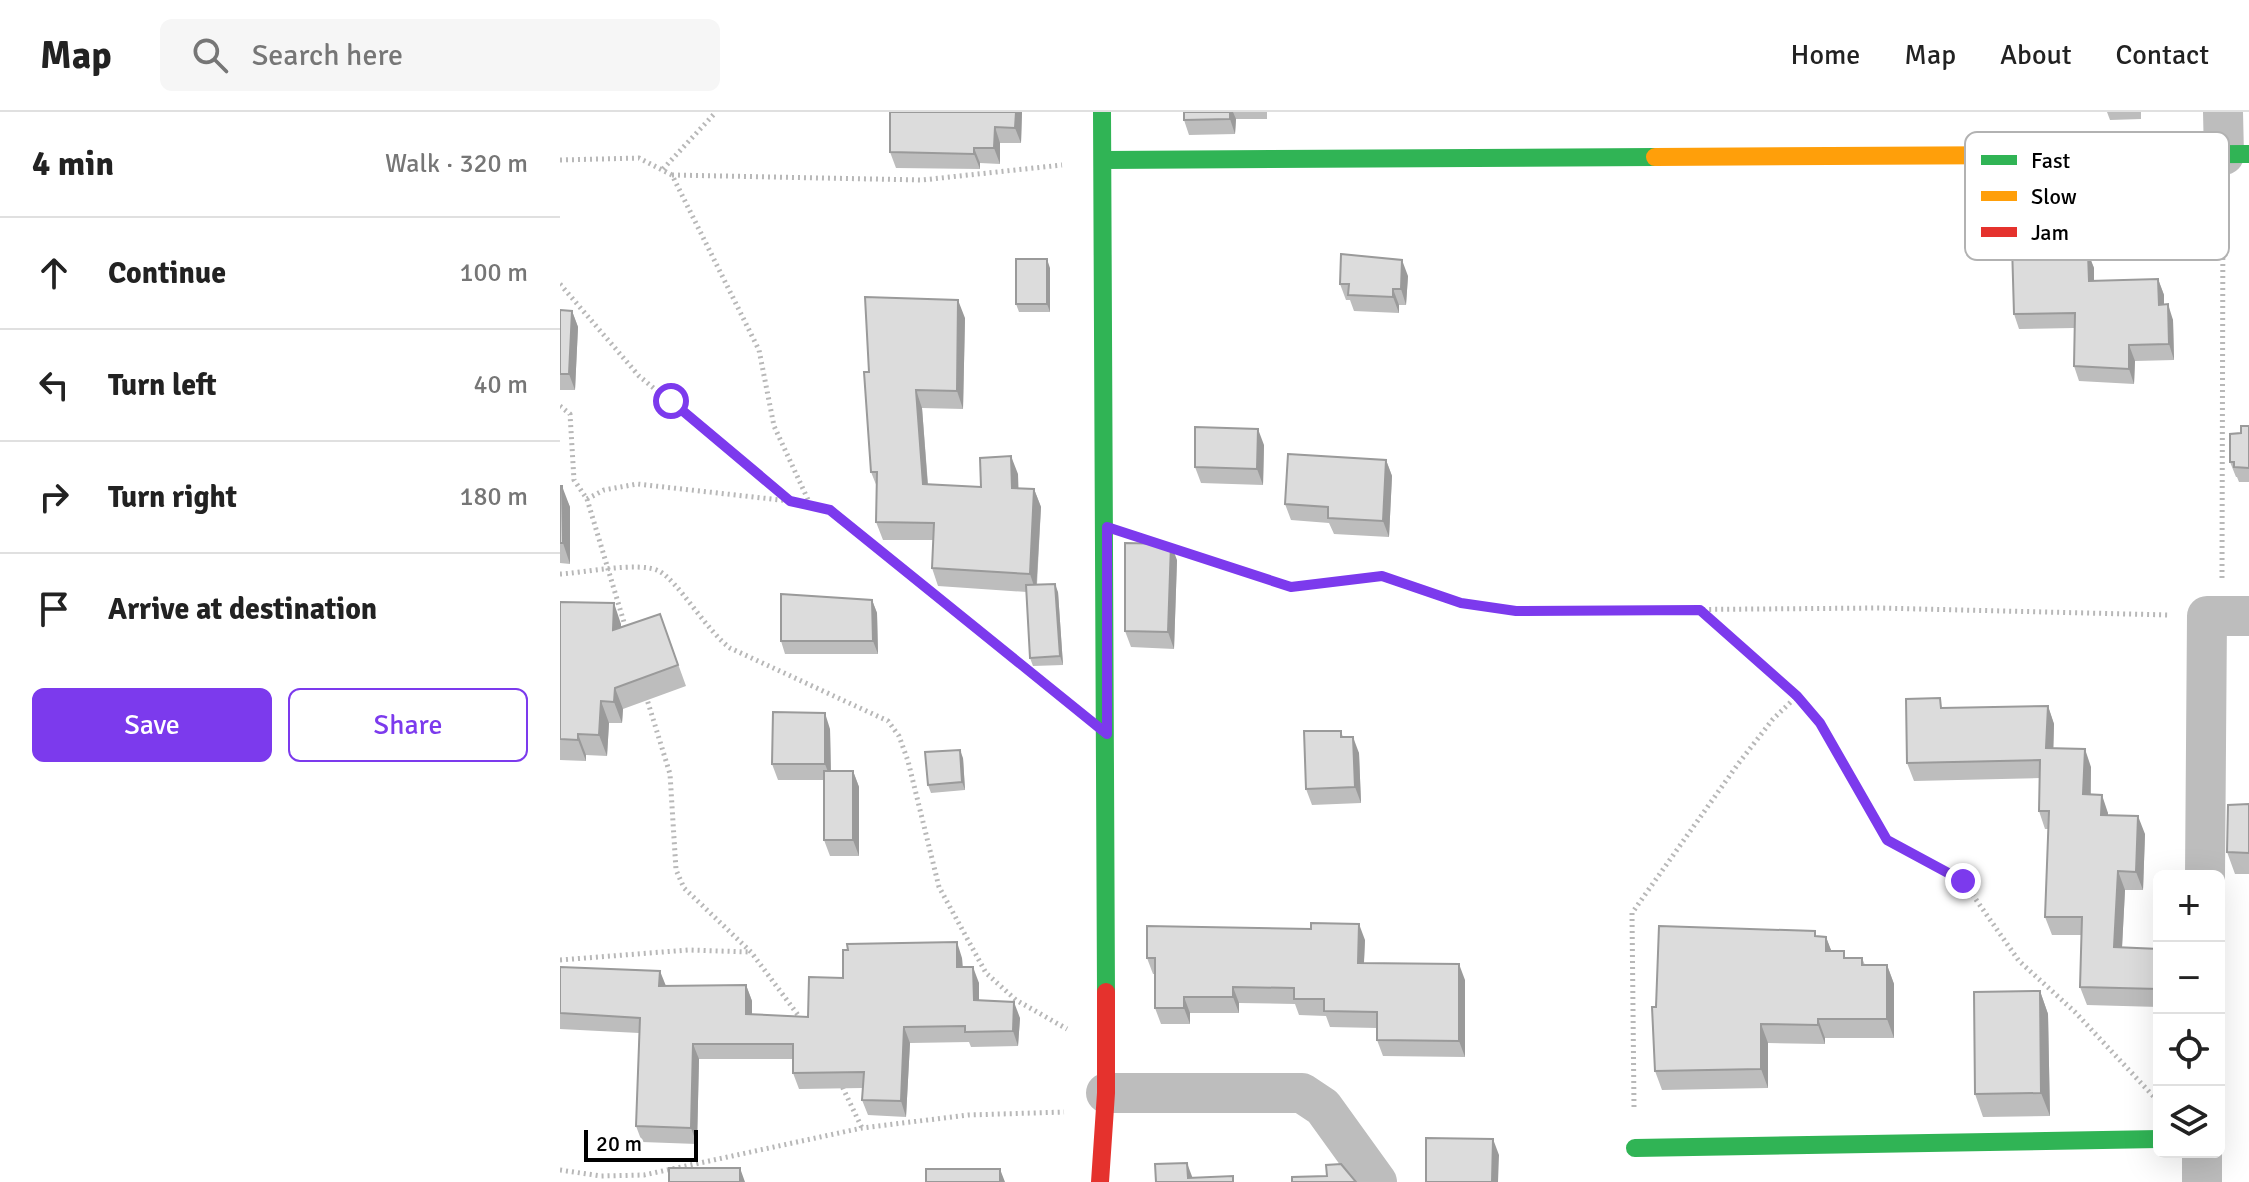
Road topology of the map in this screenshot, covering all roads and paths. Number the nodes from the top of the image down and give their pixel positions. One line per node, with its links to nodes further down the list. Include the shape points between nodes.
1 (716, 112): 8 (path)
2 (1102, 112): 7 (street)
3 (2223, 112): 4 (street)
4 (2236, 155): 19 (path)
5 (1965, 156): 7 (street)
6 (560, 160): 8 (path, via 639,158)
7 (1104, 160): 9 (path, via 922,180); 23 (street)
8 (663, 169): 9 (path)
9 (672, 175): 14 (path, via 759,350 774,426)
10 (560, 284): 13 (path, via 639,376)
11 (560, 406): 12 (path, via 570,414 574,480)
12 (587, 499): 13 (path, via 637,484); 16 (path)
13 (790, 501): 14 (path)
14 (811, 505): 23 (path, via 830,510)
15 (1164, 546): 18 (path, via 1291,587 1382,576 1461,603 1516,611)
16 (608, 570): 17 (path); 20 (path); 28 (path, via 661,572 730,648 888,721 908,761 939,887 986,973 1016,1000)
17 (560, 574)
18 (1700, 610): 19 (path, via 1878,608); 22 (path)
19 (2226, 616): 24 (street)
20 (630, 642)
21 (643, 684): 25 (path, via 670,774 676,870 684,888)
22 (1797, 696): 30 (path, via 1828,734 1887,840 1963,881 2019,961); 34 (path, via 1746,754 1632,913)
23 (1107, 734): 28 (street)
24 (2205, 870)
25 (751, 952): 26 (path, via 688,950); 27 (path)
26 (560, 960)
27 (802, 1021)
28 (1106, 1051): 31 (street)
29 (834, 1070): 32 (path)
30 (2153, 1096)
31 (1105, 1102): 32 (path); 37 (street); 38 (street, via 1302,1093 1323,1107)
32 (862, 1128): 36 (path, via 644,1175)
33 (2153, 1139): 34 (street)
34 (1635, 1148)
35 (2202, 1158): 39 (street)
36 (560, 1170)
37 (1100, 1182)
38 (1377, 1182)
39 (2202, 1182)

